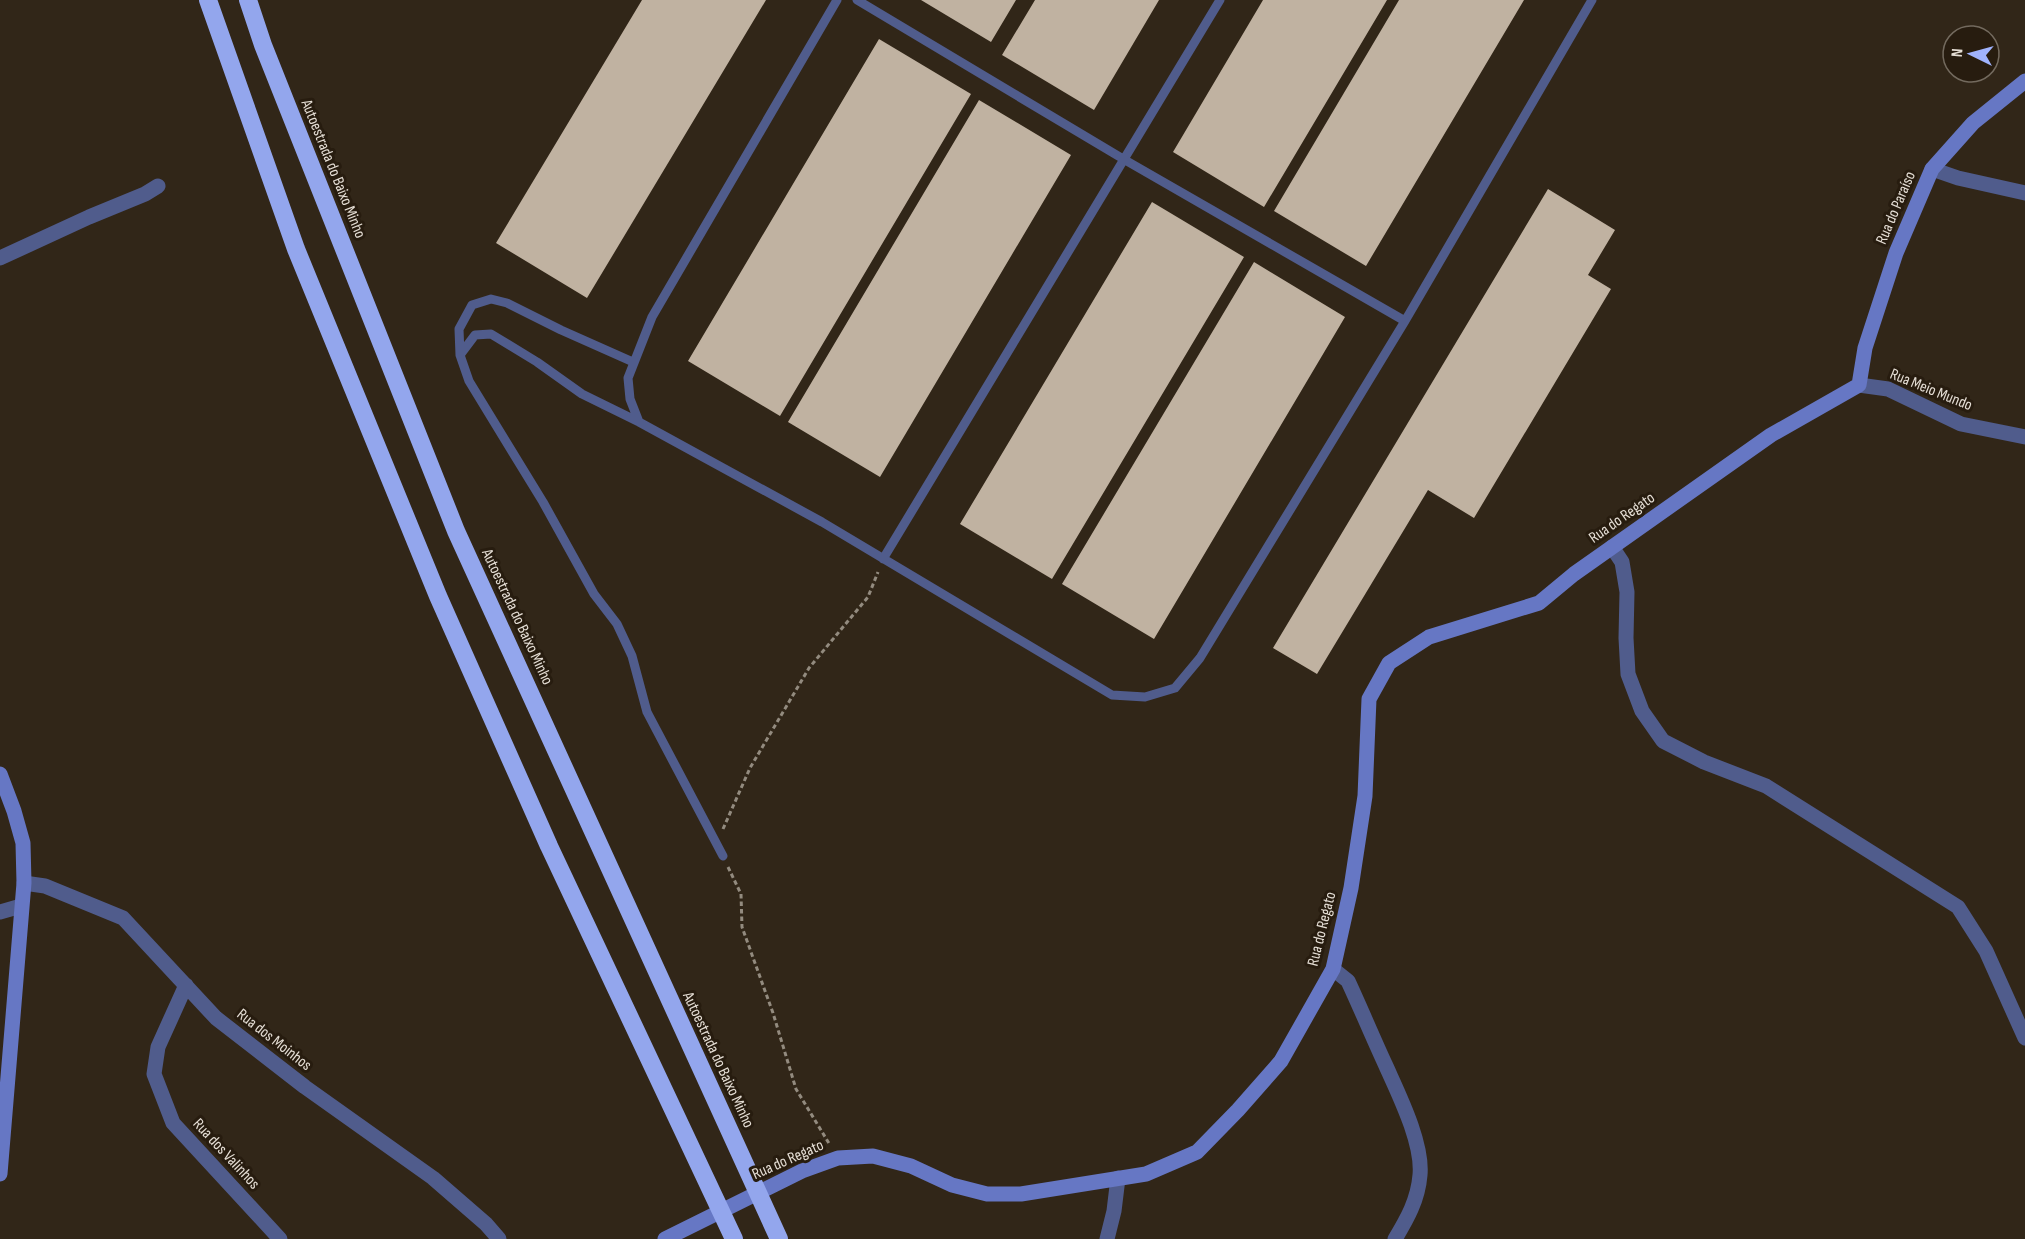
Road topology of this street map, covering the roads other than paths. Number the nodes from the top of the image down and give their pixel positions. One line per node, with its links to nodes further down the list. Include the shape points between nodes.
1 (208, 0): 34 (highway, via 296,249 438,596 549,846)
2 (248, 0): 35 (highway, Autoestrada do Baixo Minho, via 456,531)
3 (837, 0): 15 (lane, via 652,317)
4 (857, 0): 8 (lane)
5 (1220, 0): 8 (lane)
6 (1592, 0): 13 (lane)
7 (2025, 81): 9 (street, Rua do Paraíso, via 1973,123)
8 (1125, 160): 13 (lane); 20 (lane)
9 (1932, 169): 11 (street); 16 (street, Rua do Paraíso, via 1896,253 1864,348)
10 (158, 186): 12 (street)
11 (2025, 193)
12 (0, 258)
13 (1405, 321): 20 (lane, via 1200,658 1175,688 1144,697 1112,695)
14 (460, 356): 15 (lane, via 459,328 472,305 491,298); 17 (lane, via 475,335 491,334 582,394); 22 (lane, via 469,381 594,594 617,624 632,656 647,712)
15 (633, 362): 17 (lane, via 628,378 630,399)
16 (1859, 385): 18 (street, Rua Meio Mundo, via 1888,389 1961,424); 19 (street, Rua do Regato, via 1771,435)
17 (639, 422): 20 (lane)
18 (2025, 437)
19 (1612, 547): 26 (street, Rua do Regato, via 1539,603 1429,637 1389,663 1369,699 1365,796); 28 (street, via 1622,562 1628,592 1628,674 1642,711 1663,741 1766,786 1958,907 1986,951)
20 (883, 559)
21 (0, 774): 23 (street, via 23,843)
22 (723, 856)
23 (24, 883): 24 (street); 27 (street, Rua dos Moinhos, via 45,886 123,918)
24 (21, 906): 25 (street); 29 (street)
25 (0, 912)
26 (1333, 969): 30 (street, Rua do Regato, via 1281,1061 1197,1152 1146,1174); 37 (street, via 1348,981 1407,1114 1418,1154 1418,1188 1411,1213)
27 (186, 985): 31 (street, Rua dos Valinhos, via 158,1047 154,1074 173,1123); 32 (street, Rua dos Moinhos, via 216,1018 433,1178)
28 (2025, 1038)
29 (0, 1174)
30 (1118, 1178): 33 (street, Rua do Regato, via 1021,1194 987,1194 873,1156 838,1158 802,1171); 36 (street)
31 (280, 1239)
32 (499, 1239)
33 (665, 1239)
34 (734, 1239)
35 (779, 1239)
36 (1107, 1239)
37 (1395, 1239)

